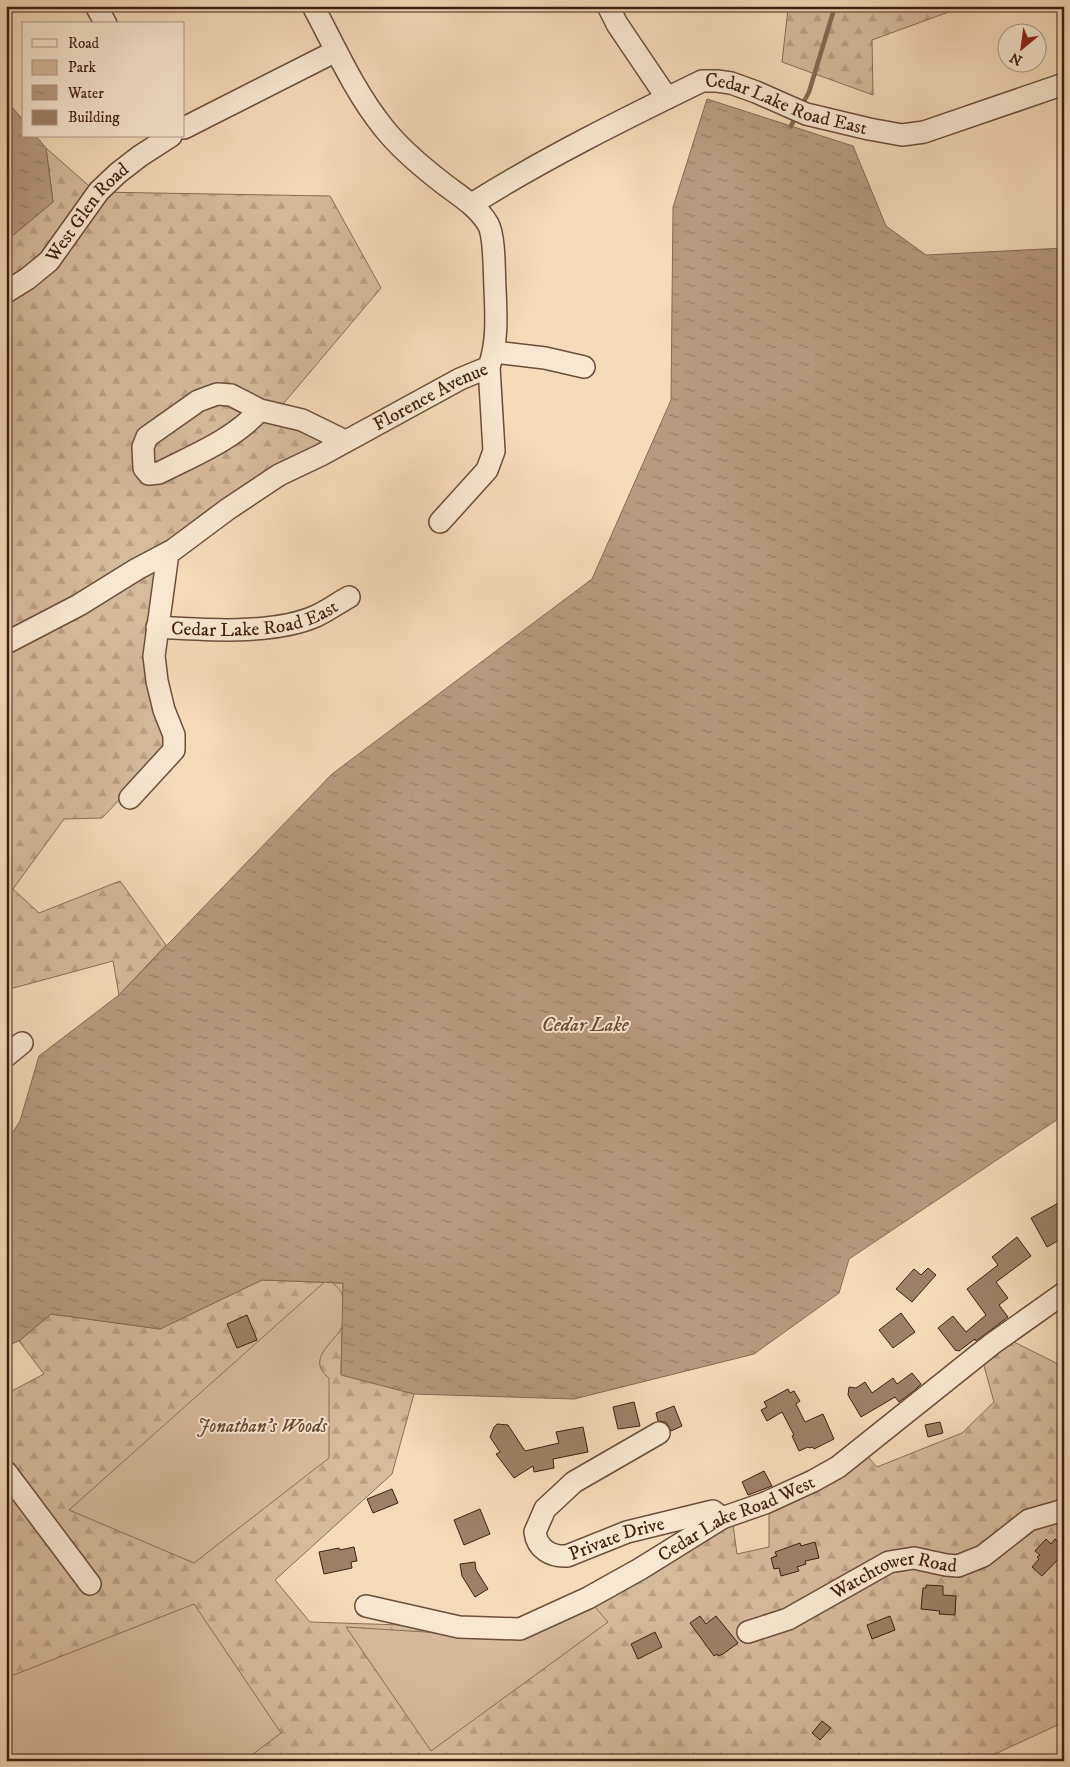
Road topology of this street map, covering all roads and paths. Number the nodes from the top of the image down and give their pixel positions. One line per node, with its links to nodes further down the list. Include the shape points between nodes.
1 (96, 6): 4 (street)
2 (313, 6): 5 (street, Florence Avenue)
3 (608, 6): 7 (street)
4 (105, 22)
5 (336, 51): 8 (street); 10 (street, Florence Avenue, via 365,104 384,129 408,154)
6 (1064, 84): 7 (street, Cedar Lake Road East, via 924,132 902,135 800,112 756,92 717,81 702,81)
7 (667, 98): 10 (street, Cedar Lake Road East, via 517,176)
8 (185, 127)
9 (164, 138): 11 (street, West Glen Road, via 99,191 50,261)
10 (472, 204): 12 (street, Florence Avenue, via 489,226 493,247 496,324)
11 (6, 292)
12 (492, 360): 13 (street, via 545,358); 15 (street, Florence Avenue); 16 (street, via 494,451 487,470)
13 (584, 367)
14 (260, 410): 14 (street, via 231,395 218,394 198,401 148,437 144,447 144,468 149,474 159,473 221,442); 15 (street, via 302,420)
15 (345, 441): 17 (street, Florence Avenue, via 279,475)
16 (440, 522)
17 (168, 553): 19 (street); 20 (street, Florence Avenue)
18 (349, 597): 19 (street, Cedar Lake Road East, via 315,617 278,627 215,630)
19 (157, 627): 21 (street, via 154,656 157,681 174,735 174,750)
20 (6, 643)
21 (130, 798)
22 (1064, 1293): 26 (street, Cedar Lake Road West, via 992,1344 838,1467 765,1503)
23 (659, 1433): 26 (street, Private Drive, via 574,1482 545,1508 534,1532 538,1545 548,1553 567,1556 627,1532 713,1510)
24 (6, 1472): 27 (street)
25 (1064, 1510): 29 (street, Watchtower Road, via 1029,1520 983,1556 958,1566 914,1558 888,1562 788,1619)
26 (722, 1518): 28 (street, Cedar Lake Road West, via 588,1598 520,1630 459,1628)
27 (90, 1584)
28 (366, 1606)
29 (748, 1632)

